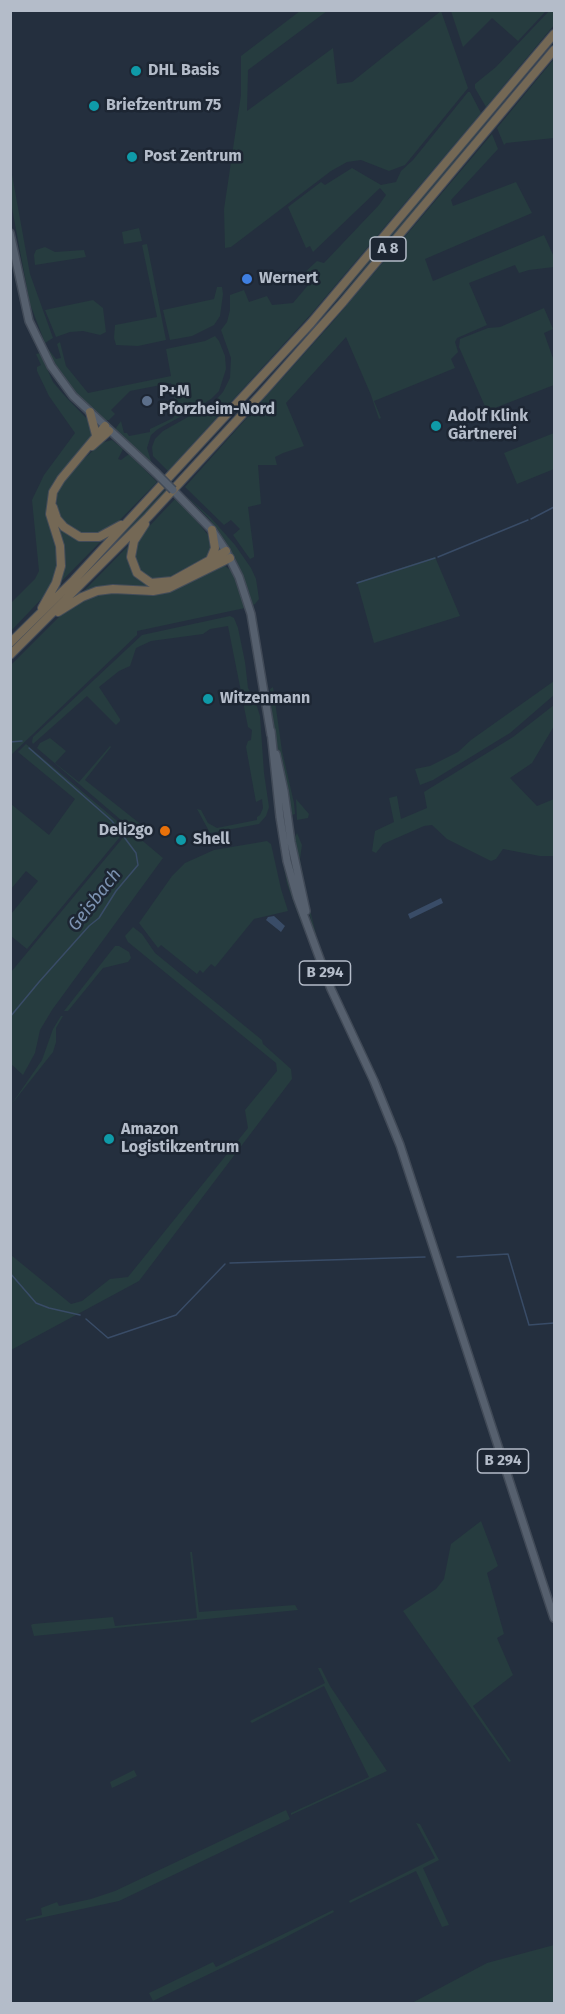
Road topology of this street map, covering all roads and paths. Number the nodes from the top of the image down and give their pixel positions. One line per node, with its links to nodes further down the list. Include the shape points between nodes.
1 (555, 34): 10 (highway, A 8, via 318,315)
2 (555, 50): 9 (highway, A 8, via 303,348)
3 (10, 233): 4 (main road, B 294, via 24,304 37,342 59,378)
4 (90, 412): 5 (main road, B 294); 6 (highway)
5 (107, 429): 6 (highway); 7 (highway); 11 (main road, B 294, bridge)
6 (96, 435): 7 (highway)
7 (88, 448): 8 (highway, via 61,479)
8 (52, 502): 10 (highway, via 61,524 80,537 99,537); 15 (highway, via 50,514 60,546 61,566)
9 (148, 517): 13 (highway, via 131,553 135,569 145,579 167,583); 14 (highway, A 8)
10 (126, 524): 15 (highway, A 8)
11 (212, 530): 12 (main road, B 294); 13 (highway, via 215,548)
12 (228, 554): 13 (highway); 14 (highway, via 172,587 97,591); 18 (main road, B 294, via 251,614 287,861 297,897 331,990 400,1145)
13 (210, 560)
14 (51, 615): 17 (highway, A 8)
15 (38, 616): 16 (highway, A 8)
16 (10, 643)
17 (10, 655)
18 (555, 1618)

